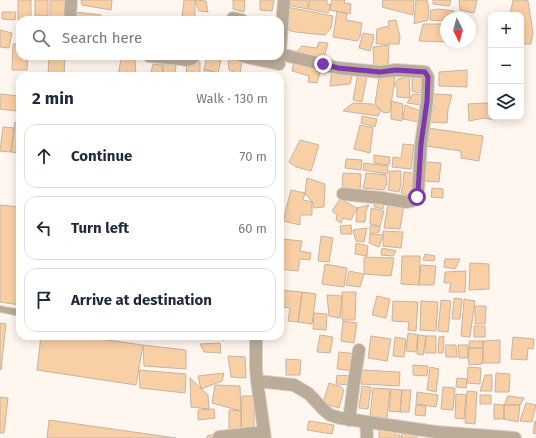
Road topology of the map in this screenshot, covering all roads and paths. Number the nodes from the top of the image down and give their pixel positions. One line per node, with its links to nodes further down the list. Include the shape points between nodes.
1 (71, 0): 3 (street)
2 (284, 0): 4 (street)
3 (70, 16)
4 (282, 16)
5 (263, 60): 6 (street)
6 (279, 63): 7 (street, via 380,72 425,72 428,77 418,192 415,200 405,202)
7 (343, 194)
8 (0, 309): 9 (lane)
9 (16, 312)
10 (256, 340): 12 (street)
11 (359, 350): 13 (street)
12 (257, 380): 13 (street, via 294,385 309,394 330,415); 15 (street)
13 (349, 420): 14 (street)
14 (366, 423): 16 (street); 18 (street)
15 (265, 435): 17 (street)
16 (436, 435): 19 (street)
17 (219, 437)
18 (367, 438)
19 (515, 438)

